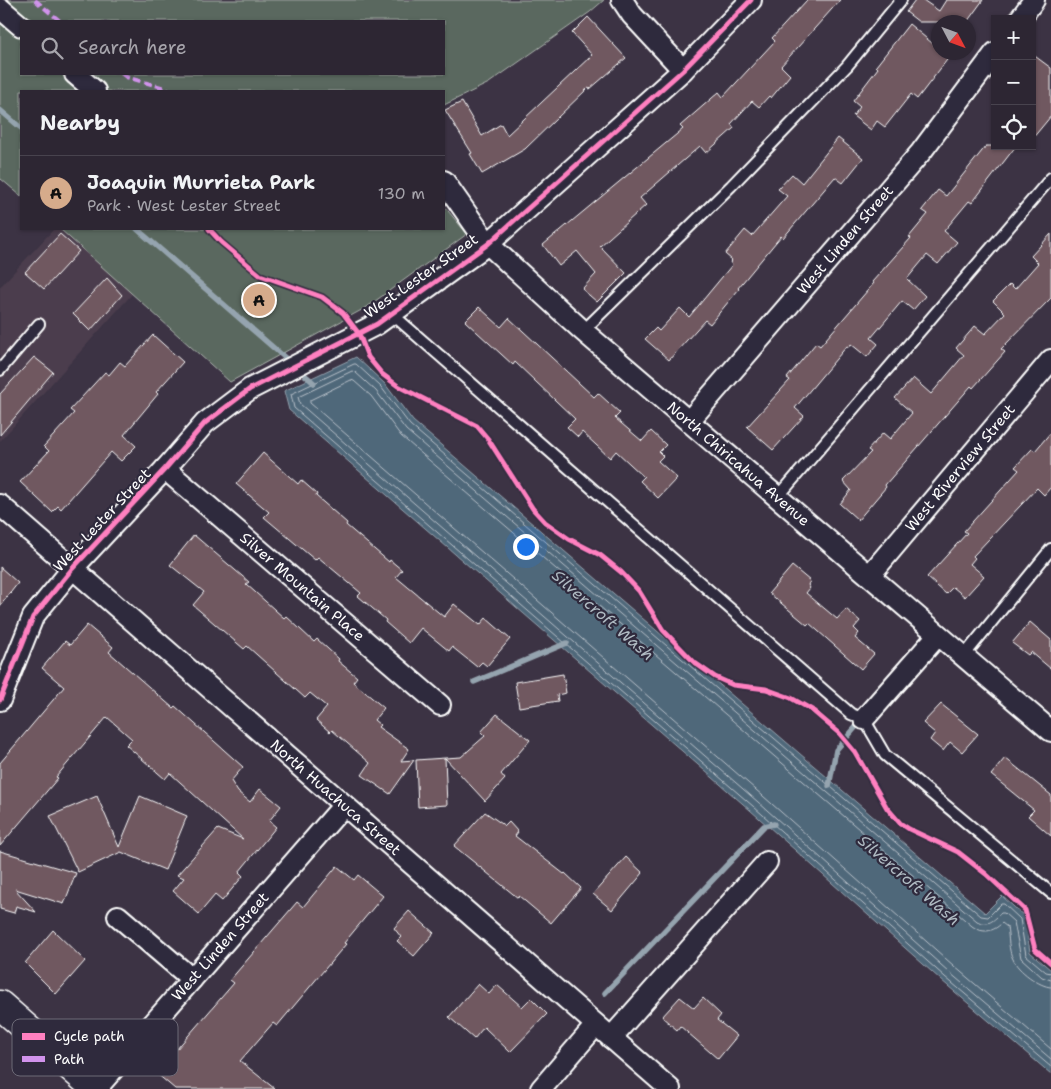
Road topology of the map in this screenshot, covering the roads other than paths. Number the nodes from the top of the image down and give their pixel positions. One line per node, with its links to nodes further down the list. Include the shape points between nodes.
1 (622, 0): 9 (street)
2 (751, 0): 9 (street, West Lester Street)
3 (901, 0): 17 (lane, via 840,73 731,186)
4 (1034, 0): 6 (street)
5 (0, 8): 7 (street)
6 (1023, 15)
7 (20, 25)
8 (991, 58): 20 (street, West Linden Street, via 920,152)
9 (683, 70): 14 (street, West Lester Street)
10 (76, 75): 11 (street)
11 (94, 90)
12 (1051, 178): 22 (lane)
13 (445, 182): 14 (street, North Chiricahua Avenue)
14 (488, 244): 15 (street, West Lester Street); 17 (street, North Chiricahua Avenue)
15 (392, 314): 21 (street, West Lester Street, via 250,388 205,423); 31 (lane, via 850,714)
16 (40, 324): 19 (lane)
17 (583, 331): 20 (street, North Chiricahua Avenue)
18 (1051, 360): 26 (street, West Riverview Street)
19 (0, 370)
20 (689, 422): 22 (street, North Chiricahua Avenue)
21 (165, 470): 25 (street, West Lester Street); 30 (street, Silver Mountain Place)
22 (778, 497): 26 (street, North Chiricahua Avenue)
23 (0, 506): 25 (street, North Huachuca Street)
24 (1051, 549): 28 (lane)
25 (72, 569): 29 (street, West Lester Street, via 33,616); 33 (street, North Huachuca Street)
26 (870, 575): 27 (street, North Chiricahua Avenue)
27 (938, 635): 28 (street, North Chiricahua Avenue); 31 (street)
28 (963, 657): 32 (street, North Chiricahua Avenue)
29 (0, 700)
30 (440, 705)
31 (864, 719): 35 (lane, via 885,755)
32 (1051, 731)
33 (344, 805): 37 (street, West Linden Street); 41 (street, North Huachuca Street)
34 (766, 862): 41 (street)
35 (1051, 893)
36 (118, 916): 37 (street)
37 (192, 979): 40 (street, West Linden Street)
38 (0, 1005): 39 (street)
39 (16, 1019)
40 (157, 1019)
41 (603, 1031): 45 (street); 46 (street, North Huachuca Street)
42 (81, 1076): 44 (street)
43 (107, 1076): 44 (street, West Linden Street)
44 (96, 1089)
45 (540, 1089)
46 (670, 1089)

